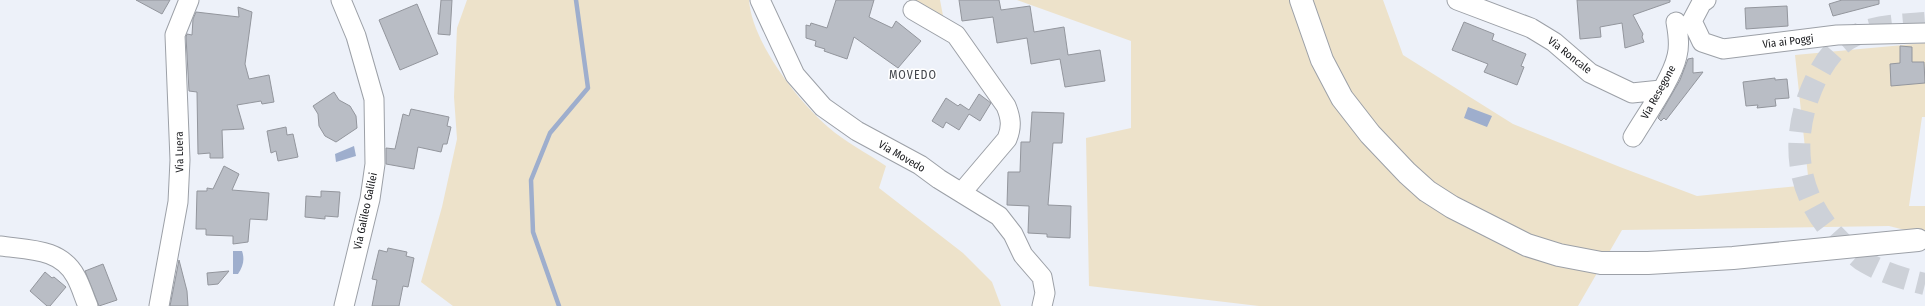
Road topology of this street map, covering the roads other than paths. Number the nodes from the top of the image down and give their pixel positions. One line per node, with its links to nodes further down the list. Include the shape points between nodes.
1 (189, 0): 16 (street, Via Luera, via 175,35 179,195)
2 (341, 0): 17 (street, Via Galileo Galilei, via 356,36 374,99 375,164 371,193)
3 (760, 0): 12 (street, Via Movedo, via 795,75 823,107 856,131 920,165)
4 (1301, 0): 13 (highway, via 1322,60 1342,98 1370,134 1427,191 1527,245 1559,255 1601,263 1648,263 1733,258)
5 (1457, 0): 10 (street, Via Roncale, via 1531,28 1554,42 1590,73 1632,93)
6 (1706, 0): 8 (street)
7 (914, 10): 12 (street, via 956,35 1011,116 1007,139)
8 (1684, 29): 9 (street, Via ai Poggi, via 1702,42 1722,49 1837,35); 10 (street, Via Resegone, via 1677,56)
9 (1925, 33)
10 (1661, 90): 11 (street, Via Resegone)
11 (1633, 137)
12 (962, 192): 18 (street, Via Movedo, via 999,216 1013,234 1023,255 1042,277 1045,293)
13 (1918, 240)
14 (0, 246): 15 (street, via 47,252 61,259 75,276)
15 (88, 306)
16 (159, 306)
17 (344, 306)
18 (1042, 306)

